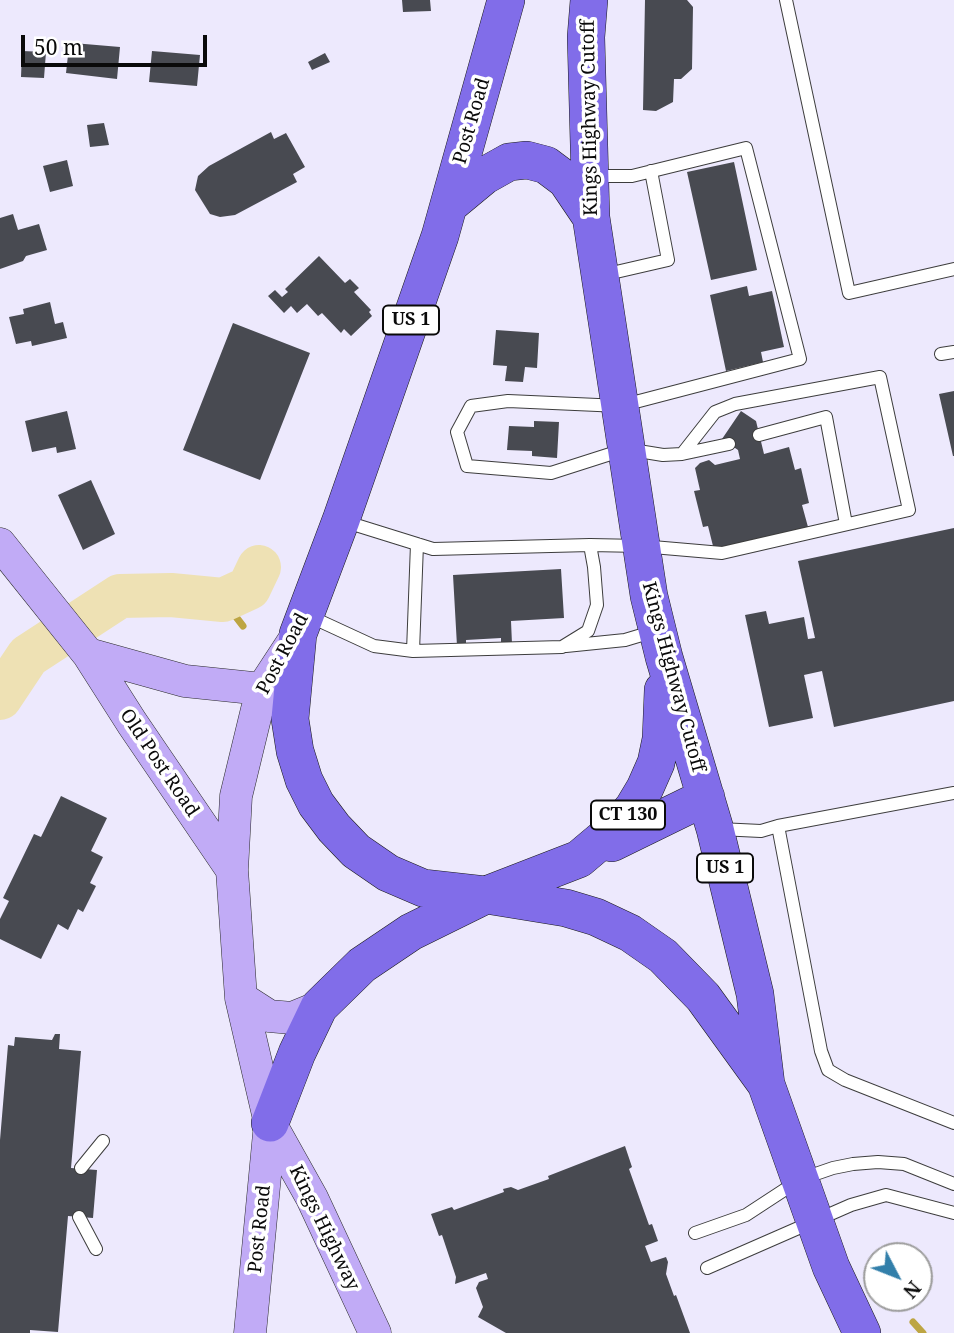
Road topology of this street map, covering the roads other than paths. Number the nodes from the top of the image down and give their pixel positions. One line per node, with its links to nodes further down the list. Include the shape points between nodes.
1 (506, 0): 6 (main road, Post Road / US 1)
2 (589, 0): 5 (main road, Kings Highway Cutoff / US 1)
3 (786, 0): 8 (lane, via 849,293)
4 (651, 171): 5 (lane); 9 (lane, via 668,260); 10 (lane, via 746,148 800,359)
5 (590, 176): 7 (main road, Kings Highway Cutoff / US 1)
6 (449, 205): 7 (main road, via 484,176 509,162 527,160 546,165 566,180); 15 (main road, Post Road / US 1)
7 (591, 217): 9 (main road, Kings Highway Cutoff / US 1)
8 (954, 270)
9 (600, 276): 10 (main road, Kings Highway Cutoff / US 1)
10 (620, 407): 13 (main road, Kings Highway Cutoff / US 1); 13 (lane, via 508,401 471,406 457,432 467,466 551,473)
11 (759, 435): 16 (lane, via 825,417)
12 (729, 444): 14 (lane)
13 (626, 449): 14 (lane); 20 (main road, Kings Highway Cutoff / US 1)
14 (682, 454): 16 (lane, via 715,412 734,404 880,377 909,510)
15 (341, 520): 18 (lane); 21 (main road, Post Road / US 1)
16 (846, 524): 20 (lane, via 722,553)
17 (0, 544): 25 (main road, Old Post Road)
18 (417, 544): 19 (lane, via 433,549); 24 (lane)
19 (590, 545): 20 (lane); 23 (lane, via 597,605 588,631)
20 (641, 546): 22 (main road, Kings Highway Cutoff / US 1)
21 (302, 624): 24 (lane, via 374,646); 26 (main road, Post Road / CT 130); 32 (main road, US 1, via 290,719 295,751 303,780 334,828 356,851 388,873 423,888)
22 (661, 644): 23 (lane, via 625,640); 28 (main road, Kings Highway Cutoff / US 1); 30 (main road, CT 130, via 662,739 656,763 633,808)
23 (562, 646): 24 (lane)
24 (413, 651)
25 (88, 654): 26 (main road, via 185,681); 31 (main road, Old Post Road)
26 (262, 689): 31 (main road, Post Road / CT 130, via 236,796)
27 (954, 793): 29 (lane)
28 (711, 813): 29 (lane, via 761,831); 30 (main road); 35 (main road, Kings Highway Cutoff / US 1, via 755,994)
29 (778, 825): 37 (lane, via 828,1070)
30 (579, 859): 32 (main road, CT 130)
31 (232, 870): 33 (main road, Post Road / CT 130)
32 (486, 895): 34 (main road, CT 130, via 411,932 362,965); 35 (main road, US 1, via 566,908 631,933 663,956 703,997)
33 (241, 998): 34 (main road, via 269,1016 292,1018); 36 (main road, Post Road / CT 130)
34 (319, 1007): 36 (main road, CT 130)
35 (766, 1084): 40 (main road, Kings Highway Cutoff / US 1)
36 (270, 1123): 48 (main road, Post Road / CT 130); 49 (main road, Kings Highway, via 312,1198)
37 (954, 1123)
38 (103, 1141): 39 (lane)
39 (81, 1168)
40 (801, 1180): 41 (lane, via 834,1168 878,1162 904,1164); 44 (main road, Kings Highway Cutoff / US 1); 45 (lane, via 747,1215)
41 (954, 1184)
42 (954, 1213): 44 (lane, via 886,1195)
43 (79, 1217): 46 (lane)
44 (815, 1220): 47 (lane); 50 (main road, Kings Highway Cutoff / US 1)
45 (695, 1233)
46 (96, 1249)
47 (707, 1268)
48 (250, 1333)
49 (375, 1333)
50 (862, 1333)

